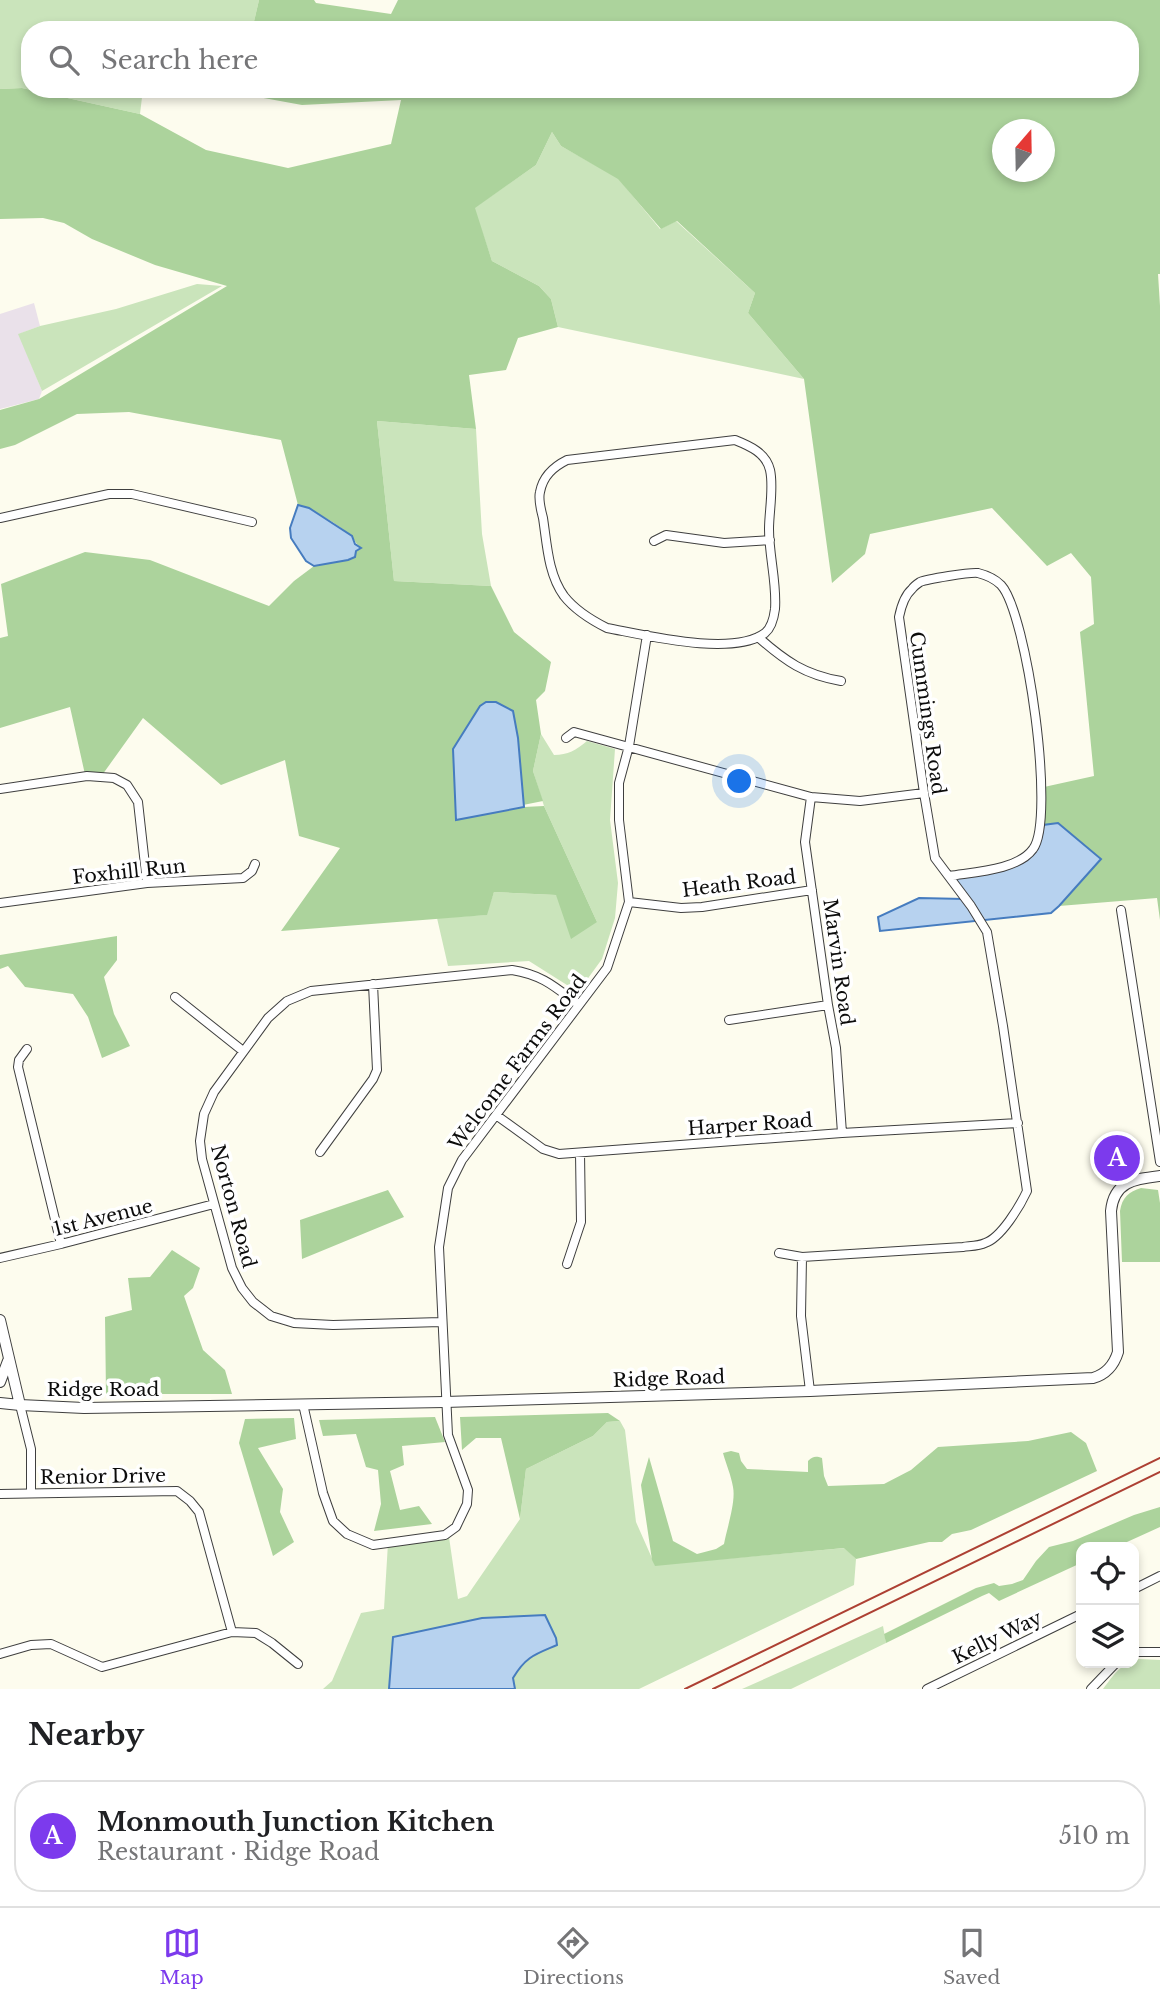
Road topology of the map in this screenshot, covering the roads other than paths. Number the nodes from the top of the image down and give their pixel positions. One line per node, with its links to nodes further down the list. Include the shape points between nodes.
1 (0, 518): 2 (street, via 109,494 131,494)
2 (252, 522)
3 (769, 540): 4 (street, via 724,542 666,535); 5 (street, via 770,471 764,457 735,440 567,460 555,467 545,477 539,494 555,580 565,596 593,621); 6 (street, via 775,608 767,632)
4 (654, 541)
5 (647, 635): 6 (street, via 713,645); 9 (street, Welcome Farms Road)
6 (758, 637): 7 (street, via 806,672)
7 (841, 681)
8 (566, 738): 9 (street, via 574,732)
9 (629, 746): 12 (street); 17 (street, Welcome Farms Road, via 620,783 619,820)
10 (0, 789): 15 (street, via 87,776 114,778 127,785 138,802)
11 (924, 793): 12 (street, via 859,801); 14 (street, Cummings Road, via 935,858); 14 (street, Cummings Road, via 899,617 902,604 922,581 975,573 988,576 1010,599 1023,649 1041,771 1040,834 1034,848 1012,864)
12 (811, 797): 16 (street, Marvin Road, via 805,842)
13 (256, 863): 15 (street, Foxhill Run, via 243,878)
14 (950, 876): 28 (street, Cummings Road, via 987,932)
15 (147, 883): 18 (street, Foxhill Run)
16 (812, 890): 17 (street, Heath Road, via 702,907); 23 (street, Marvin Road)
17 (629, 902): 22 (street, Welcome Farms Road, via 607,968)
18 (0, 903)
19 (1121, 910): 32 (street)
20 (373, 984): 22 (street, Norton Road, via 512,970 547,980); 26 (street, Norton Road, via 319,989 295,997 274,1012); 30 (street, via 377,1070)
21 (175, 998): 26 (street)
22 (579, 1005): 27 (street, Welcome Farms Road)
23 (828, 1005): 24 (street); 29 (street, Marvin Road)
24 (729, 1020)
25 (27, 1049): 35 (street, via 18,1067)
26 (243, 1051): 34 (street, Norton Road, via 211,1097 202,1123 201,1150)
27 (496, 1115): 31 (street, Harper Road, via 543,1149); 41 (street, Welcome Farms Road, via 462,1160 448,1188 439,1247)
28 (1018, 1123): 29 (street, Harper Road); 37 (street, Cummings Road, via 1027,1191 988,1243)
29 (842, 1133): 31 (street, Harper Road)
30 (320, 1152)
31 (580, 1153): 39 (street, via 581,1222)
32 (1160, 1162)
33 (1160, 1176): 44 (street, Ridge Road, via 1126,1184 1112,1201 1118,1348 1102,1375)
34 (214, 1204): 35 (street, 1st Avenue); 41 (street, Norton Road, via 242,1288 271,1316 294,1323 333,1325)
35 (61, 1244): 38 (street, 1st Avenue)
36 (779, 1253): 37 (street, Cummings Road)
37 (802, 1257): 44 (street, via 801,1316)
38 (0, 1258)
39 (567, 1264)
40 (0, 1320): 42 (street)
41 (441, 1322): 45 (street, Welcome Farms Road)
42 (9, 1359): 43 (street); 48 (street)
43 (0, 1382)
44 (810, 1391): 45 (street, Ridge Road)
45 (445, 1402): 47 (street, Ridge Road); 47 (street, Welcome Farms Road, via 448,1435 468,1490 463,1518 445,1535 373,1545 347,1534 333,1521)
46 (0, 1403): 48 (street, Ridge Road)
47 (303, 1404): 48 (street, Ridge Road)
48 (20, 1405): 49 (street, via 31,1449)
49 (32, 1493): 50 (street, Renior Drive); 54 (street, Renior Drive, via 177,1491 198,1513)
50 (0, 1494)
51 (1160, 1576): 52 (street)
52 (1139, 1586)
53 (1076, 1616): 60 (street, Kelly Way)
54 (232, 1632): 57 (street, via 102,1667 51,1644); 58 (street, via 256,1633)
55 (1139, 1652): 56 (street)
56 (1160, 1652)
57 (0, 1654)
58 (298, 1664)
59 (1111, 1668): 61 (street)
60 (928, 1689)
61 (1091, 1689)

